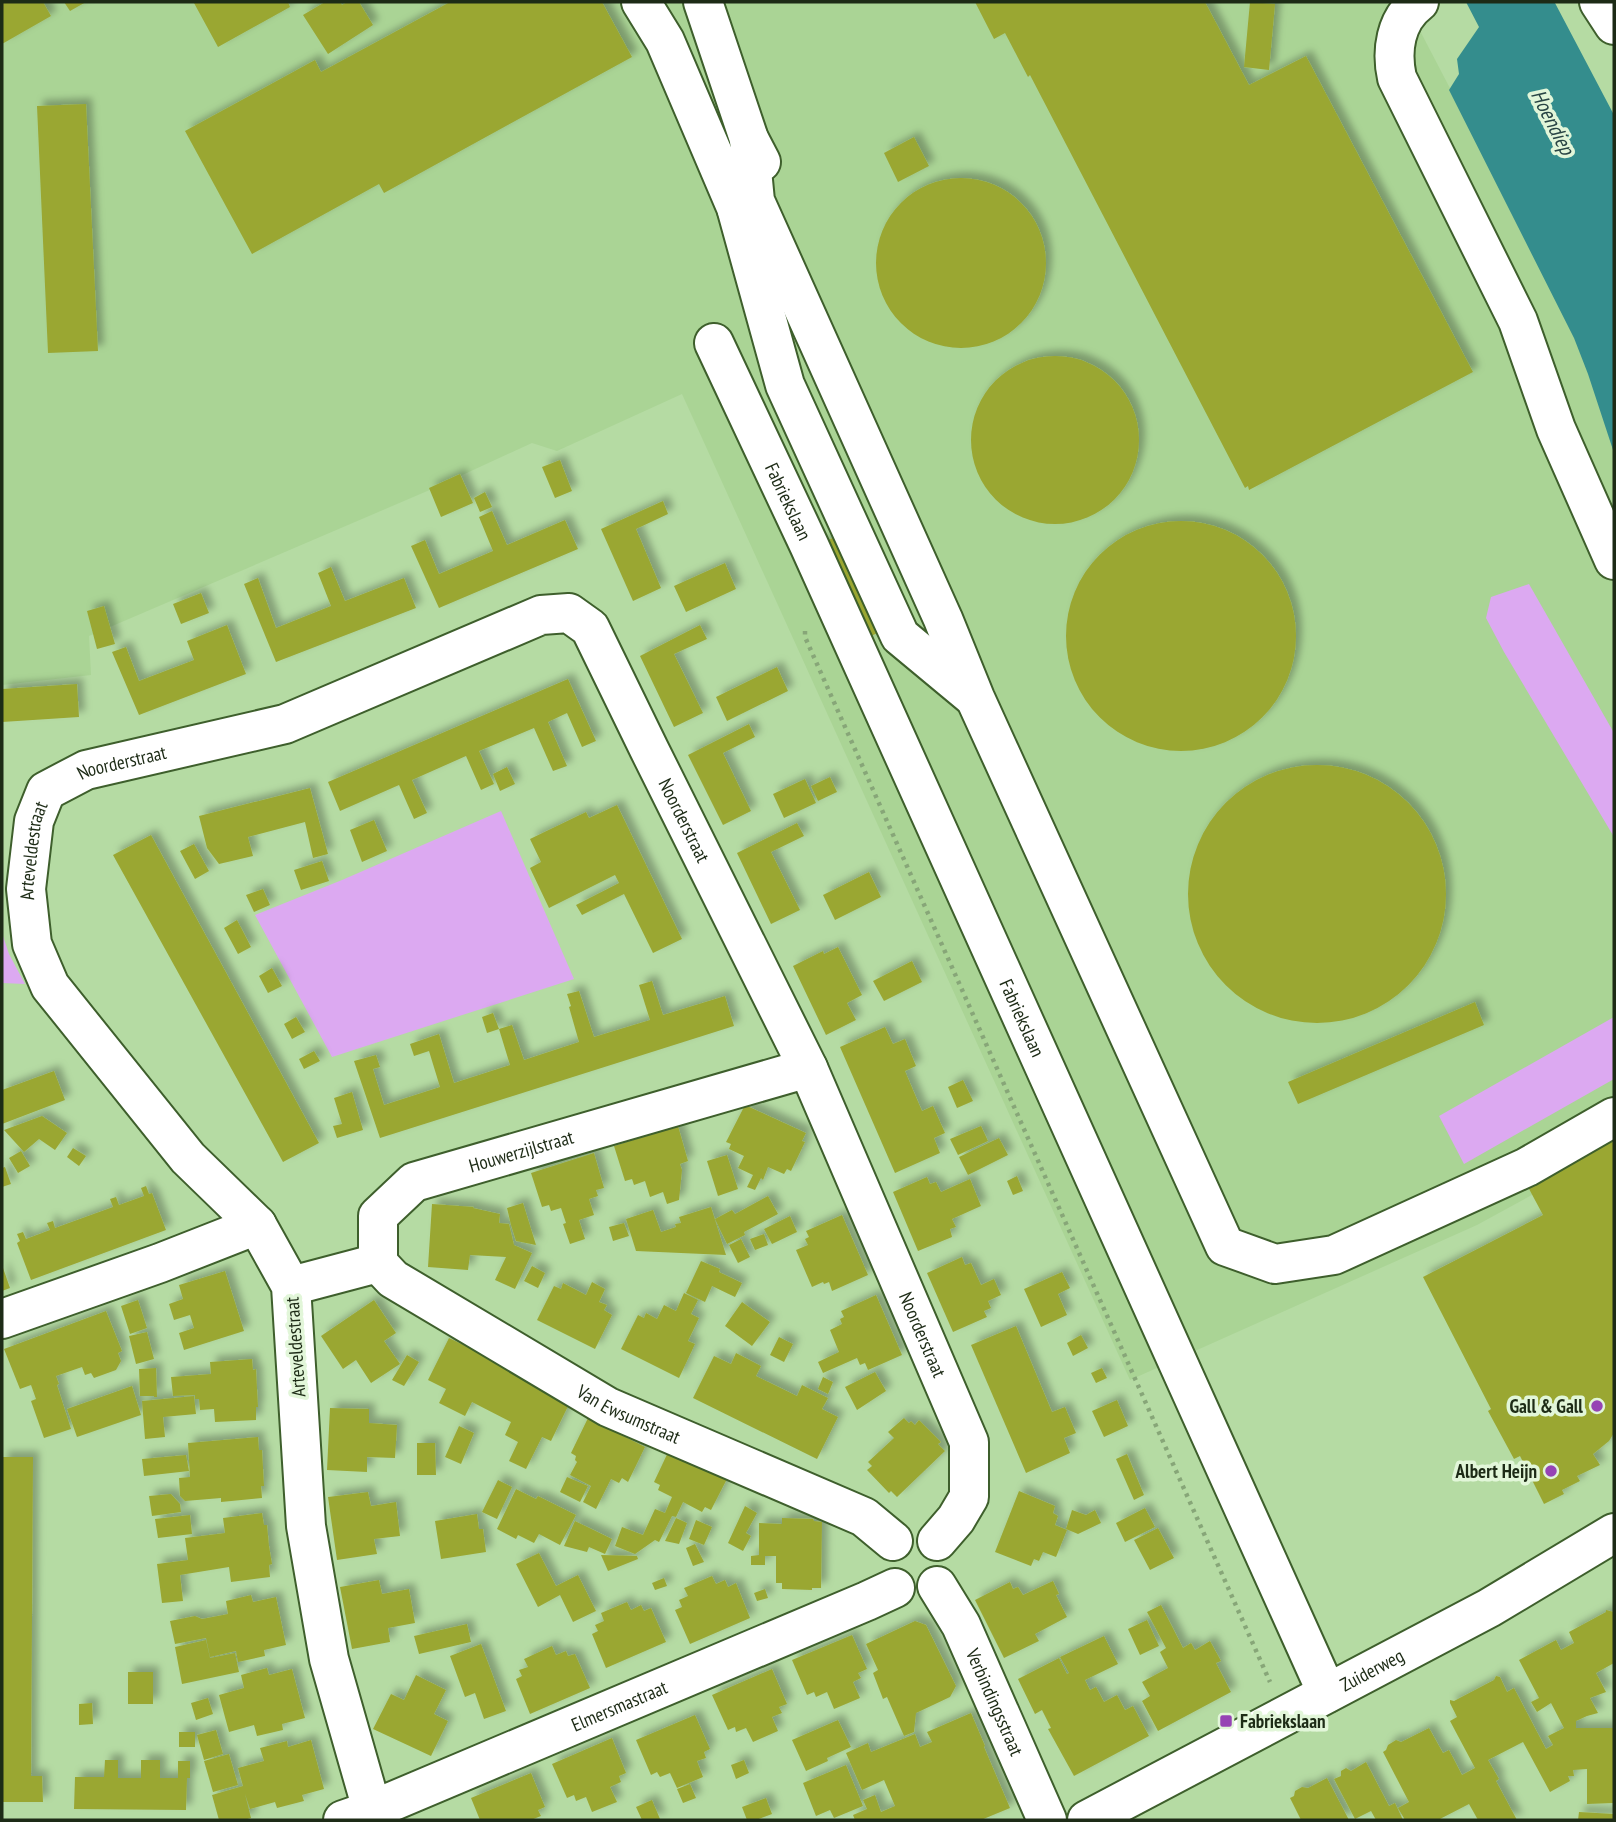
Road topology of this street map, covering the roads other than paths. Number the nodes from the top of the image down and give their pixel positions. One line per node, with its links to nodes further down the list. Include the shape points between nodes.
1 (641, 2): 8 (street, via 665,41 736,209 785,385 900,636)
2 (703, 2): 8 (street, via 748,139 778,191 959,611)
3 (1419, 2): 7 (street, via 1398,30 1393,62 1397,78 1518,321 1556,429)
4 (1599, 2): 5 (street)
5 (1614, 25)
6 (714, 343): 21 (street, Fabriekslaan)
7 (1614, 560)
8 (975, 698): 11 (street, via 1225,1246 1275,1264 1334,1255 1527,1167)
9 (46, 791): 10 (street, Noorderstraat, via 86,770 285,724 541,615 569,613 590,628); 12 (street, Arteveldestraat, via 34,821 26,889 32,944 50,986 188,1158)
10 (808, 1068): 13 (street, Houwerzijlstraat, via 414,1182 378,1216); 18 (street, Noorderstraat, via 969,1442 969,1497)
11 (1614, 1117)
12 (257, 1225): 14 (street, Arteveldestraat); 15 (street)
13 (378, 1263): 14 (street); 17 (street, Van Ewsumstraat, via 393,1279 608,1407 864,1517)
14 (291, 1286): 22 (street, Arteveldestraat, via 306,1526)
15 (2, 1319)
16 (1614, 1532): 21 (street, Zuiderweg, via 1489,1608)
17 (893, 1541): 18 (street, via 915,1532); 20 (street, via 884,1570)
18 (937, 1541): 19 (street, via 946,1569)
19 (937, 1586): 20 (street, via 916,1594); 23 (street, Verbindingsstraat, via 961,1625)
20 (895, 1588): 22 (street, Elmersmastraat)
21 (1327, 1693): 24 (street, Zuiderweg)
22 (363, 1817)
23 (1047, 1820)
24 (1087, 1820)

